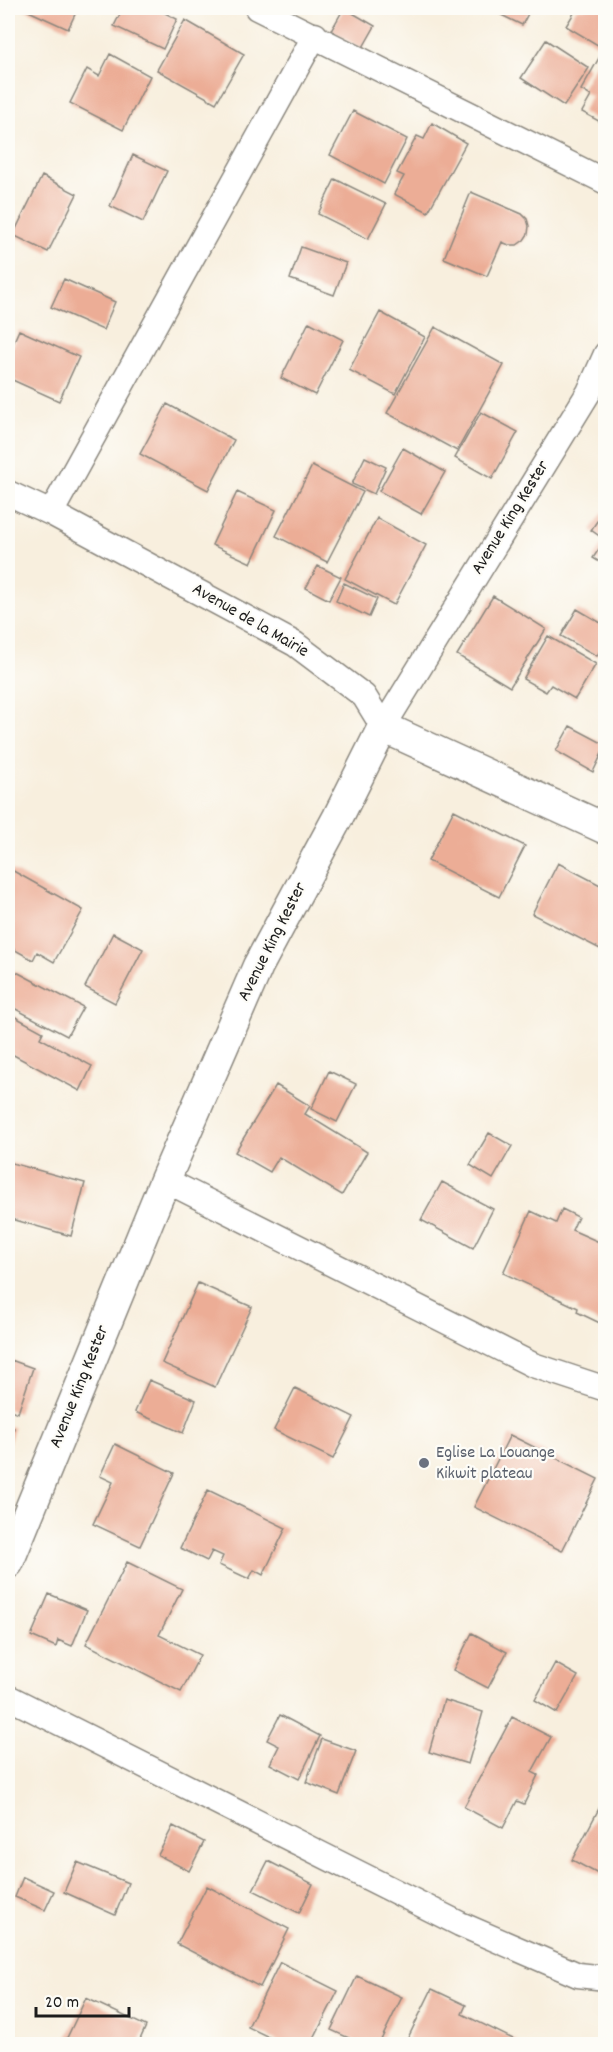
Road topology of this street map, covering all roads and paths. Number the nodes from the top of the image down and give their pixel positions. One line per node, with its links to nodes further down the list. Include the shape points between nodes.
1 (257, 8): 2 (street)
2 (315, 35): 3 (street); 6 (street)
3 (606, 182)
4 (606, 354): 7 (street, Avenue King Kester, via 589,392)
5 (8, 493): 6 (street, Avenue de la Mairie)
6 (51, 513): 7 (street, Avenue de la Mairie, via 296,644 364,696)
7 (383, 727): 8 (street); 9 (street, Avenue King Kester, via 258,966)
8 (606, 829)
9 (165, 1180): 10 (street, via 532,1365); 11 (street, Avenue King Kester)
10 (606, 1389)
11 (8, 1563)
12 (8, 1697): 13 (street, via 460,1924 578,1975)
13 (606, 1978)

